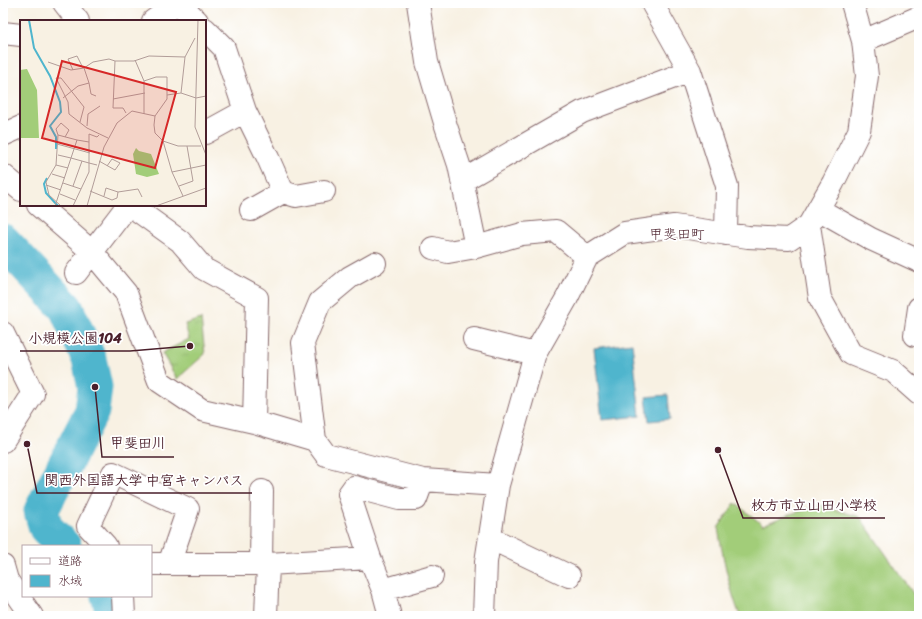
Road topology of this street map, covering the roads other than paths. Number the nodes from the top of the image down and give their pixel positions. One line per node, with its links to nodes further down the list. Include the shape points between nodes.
1 (64, 3): 7 (street)
2 (418, 3): 19 (street, via 427,62)
3 (654, 3): 13 (street)
4 (852, 3): 12 (street)
5 (168, 8): 8 (street)
6 (919, 17): 12 (street)
7 (77, 20)
8 (195, 20)
9 (206, 30): 14 (street, via 224,48)
10 (3, 32): 11 (street)
11 (20, 35)
12 (863, 41): 27 (street, via 867,76 859,131)
13 (690, 71): 19 (street, via 582,112); 28 (street, via 727,186)
14 (245, 111): 16 (street); 21 (street)
15 (20, 127): 17 (street)
16 (206, 132)
17 (3, 135)
18 (3, 175): 20 (street)
19 (462, 181): 29 (street)
20 (20, 189)
21 (283, 192): 22 (street, via 296,196); 26 (street)
22 (324, 192)
23 (39, 206): 31 (street)
24 (128, 206): 31 (street)
25 (130, 206): 42 (street, via 180,241 204,269 257,298)
26 (251, 210)
27 (813, 217): 28 (street, via 789,239); 33 (street); 41 (street, via 820,298 851,354 893,371)
28 (726, 234): 32 (street, via 674,226 625,233)
29 (476, 247): 30 (street, via 448,252); 32 (street, via 522,234 556,231)
30 (433, 248)
31 (91, 251): 35 (street); 42 (street, via 126,293 159,381 202,410)
32 (587, 257): 40 (street)
33 (919, 261)
34 (375, 264): 43 (street, via 350,277 320,302 303,343)
35 (76, 273)
36 (919, 308): 38 (street)
37 (3, 333): 44 (street, via 33,394)
38 (915, 335)
39 (474, 339): 40 (street)
40 (535, 354): 46 (street)
41 (919, 394)
42 (254, 422): 43 (street)
43 (315, 440): 45 (street, via 326,455)
44 (3, 441)
45 (423, 480): 46 (street); 50 (street, via 416,499 399,499 354,487 348,494)
46 (498, 484): 48 (street)
47 (262, 491): 52 (street)
48 (490, 538): 55 (street); 62 (street, via 486,562)
49 (105, 545): 51 (street, via 88,526 113,473 188,508)
50 (370, 558): 52 (street); 56 (street)
51 (160, 564): 52 (street)
52 (265, 564): 60 (street)
53 (3, 566): 58 (street, via 7,580)
54 (432, 576): 56 (street)
55 (569, 576)
56 (383, 590): 61 (street)
57 (123, 597): 59 (street)
58 (32, 616)
59 (124, 616)
60 (266, 616)
61 (390, 616)
62 (484, 616)

